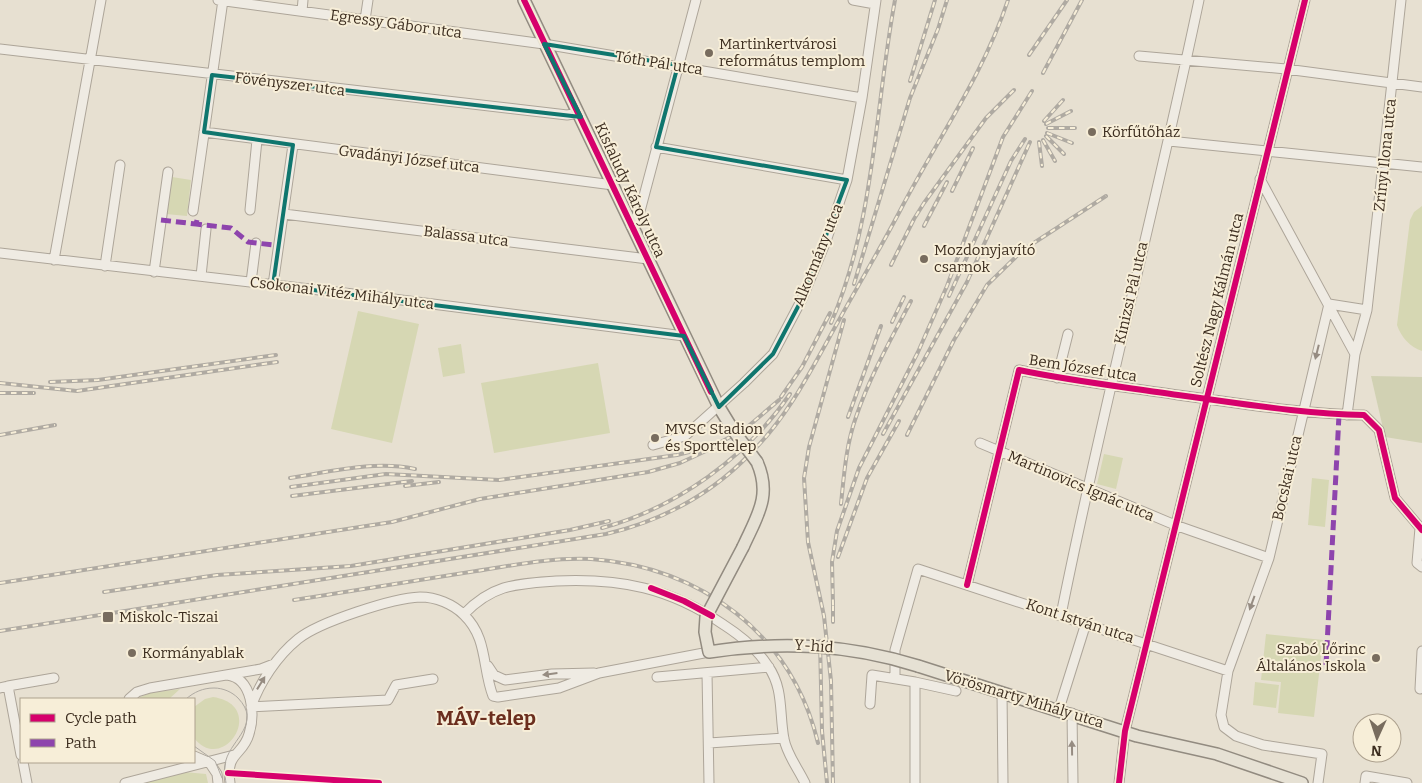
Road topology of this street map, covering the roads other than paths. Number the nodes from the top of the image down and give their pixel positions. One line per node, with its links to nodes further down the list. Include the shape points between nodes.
1 (101, 0): 18 (street)
2 (218, 0): 3 (street, Egressy Gábor utca)
3 (222, 0): 13 (street, Egressy Gábor utca); 22 (street)
4 (304, 0): 13 (street)
5 (368, 0): 14 (street)
6 (524, 0): 15 (main road, Kisfaludy Károly utca)
7 (696, 0): 20 (street)
8 (853, 0): 12 (street)
9 (1199, 0): 19 (street, Kinizsi Pál utca)
10 (1305, 0): 21 (street, Soltész Nagy Kálmán utca)
11 (1401, 0): 23 (street, Zrínyi Ilona utca)
12 (875, 2): 25 (street, Alkotmány utca)
13 (302, 11): 14 (street, Egressy Gábor utca)
14 (365, 20): 15 (street, Egressy Gábor utca)
15 (544, 44): 20 (street, Tóth Pál utca); 26 (main road, Kisfaludy Károly utca)
16 (0, 49): 18 (street, Fövényszer utca)
17 (1139, 56): 19 (street)
18 (90, 60): 22 (street, Fövényszer utca); 48 (street)
19 (1186, 60): 21 (street); 29 (street, Kinizsi Pál utca)
20 (678, 66): 25 (street, Tóth Pál utca); 31 (street)
21 (1286, 69): 23 (street); 32 (street, Soltész Nagy Kálmán utca)
22 (212, 75): 26 (street, Fövényszer utca, via 567,115); 27 (street)
23 (1393, 84): 24 (street); 33 (street, Zrínyi Ilona utca)
24 (1422, 87)
25 (862, 98): 38 (street, Alkotmány utca)
26 (579, 113): 39 (main road, Kisfaludy Károly utca)
27 (204, 132): 28 (street, Gvadányi József utca); 41 (street)
28 (257, 140): 30 (street, Gvadányi József utca); 40 (street)
29 (1169, 141): 32 (street); 60 (street, Kinizsi Pál utca)
30 (293, 144): 39 (street, Gvadányi József utca); 42 (street)
31 (656, 147): 38 (street); 43 (street, via 640,211)
32 (1266, 151): 33 (street); 37 (street, Soltész Nagy Kálmán utca)
33 (1384, 163): 35 (street); 55 (street, Zrínyi Ilona utca)
34 (120, 165): 49 (street)
35 (1422, 167)
36 (168, 172): 50 (street)
37 (1260, 179): 54 (street); 61 (street, Soltész Nagy Kálmán utca)
38 (847, 180): 62 (street, Alkotmány utca, via 802,299 773,354)
39 (613, 185): 43 (main road, Kisfaludy Károly utca)
40 (250, 210)
41 (193, 212)
42 (284, 214): 47 (street, Balassa utca); 53 (street)
43 (632, 226): 47 (main road, Kisfaludy Károly utca)
44 (206, 229): 51 (street)
45 (256, 243): 52 (street)
46 (0, 253): 48 (street, Csokonai Vitéz Mihály utca)
47 (648, 259): 57 (main road, Kisfaludy Károly utca)
48 (54, 260): 49 (street, Csokonai Vitéz Mihály utca)
49 (105, 266): 50 (street, Csokonai Vitéz Mihály utca)
50 (154, 272): 51 (street, Csokonai Vitéz Mihály utca)
51 (201, 276): 52 (street, Csokonai Vitéz Mihály utca)
52 (251, 282): 53 (street, Csokonai Vitéz Mihály utca)
53 (273, 285): 57 (street, Csokonai Vitéz Mihály utca)
54 (1329, 304): 55 (street); 58 (street); 63 (street, Bocskai utca, one-way to 63)
55 (1367, 310): 58 (street, Zrínyi Ilona utca)
56 (1068, 334): 59 (street)
57 (684, 336): 62 (main road, Kisfaludy Károly utca)
58 (1355, 354): 64 (street, Zrínyi Ilona utca)
59 (1057, 378): 60 (street, Bem József utca); 67 (street, Bem József utca, via 1019,370)
60 (1111, 385): 61 (street, Bem József utca); 68 (street, Kinizsi Pál utca)
61 (1206, 399): 63 (street, Bem József utca); 69 (street, Soltész Nagy Kálmán utca)
62 (719, 407): 66 (street, Alkotmány utca, via 685,436); 79 (main road, Kisfaludy Károly utca, bridge, via 757,462 765,490 743,547 706,617)
63 (1302, 410): 64 (street, Bem József utca); 71 (street, Bocskai utca)
64 (1347, 415): 70 (street, Bem József utca, via 1364,415 1379,430 1395,498)
65 (980, 443): 67 (street, Martinovics Ignác utca)
66 (653, 445)
67 (999, 451): 68 (street, Martinovics Ignác utca); 73 (street, Bem József utca)
68 (1088, 488): 69 (street, Martinovics Ignác utca); 75 (street, Kinizsi Pál utca)
69 (1175, 525): 71 (street, Martinovics Ignác utca); 77 (street, Soltész Nagy Kálmán utca)
70 (1421, 529): 72 (street, via 1417,564)
71 (1268, 558): 84 (street, Bocskai utca, one-way to 84)
72 (1422, 568)
73 (967, 585): 75 (street, Kont István utca); 90 (street, Kont István utca, via 918,569 895,650)
74 (464, 614): 80 (street, via 434,599 421,597 393,602 310,631); 81 (street, via 478,633); 83 (street, via 486,595 510,585 598,580 631,584 662,592 712,616 749,644)
75 (1061, 615): 76 (street, Kont István utca)
76 (1086, 623): 77 (street, Kont István utca); 100 (street)
77 (1147, 643): 84 (street, Kont István utca); 102 (street, Soltész Nagy Kálmán utca)
78 (1422, 651): 94 (street)
79 (709, 652): 82 (main road, Y-híd, bridge, via 758,646 816,646 862,651); 85 (street, Y-híd)
80 (276, 662): 87 (street); 99 (street, one-way to 80, via 258,686)
81 (487, 664): 85 (street, one-way to 81, via 505,680 494,675); 85 (street, via 493,696 510,697 559,688)
82 (918, 666): 96 (main road, Vörösmarty Mihály utca)
83 (769, 667): 86 (street); 103 (street, via 780,688)
84 (1228, 670): 122 (street, Bocskai utca, via 1221,715 1224,727 1236,736 1262,745 1322,754)
85 (599, 673)
86 (707, 673): 88 (street); 104 (street)
87 (222, 675): 97 (street, via 143,690); 99 (street, via 242,682)
88 (657, 676)
89 (54, 678): 93 (street)
90 (895, 678): 92 (street); 98 (street, via 872,675)
91 (433, 679): 99 (street, via 396,685 388,700)
92 (915, 682): 95 (street); 117 (street)
93 (4, 687): 105 (street)
94 (1420, 689)
95 (956, 691)
96 (1002, 692): 100 (main road, Vörösmarty Mihály utca); 118 (street)
97 (130, 698)
98 (870, 704)
99 (251, 707): 106 (street, via 249,736)
100 (1059, 709): 101 (main road, Vörösmarty Mihály utca)
101 (1072, 713): 102 (main road, Vörösmarty Mihály utca); 119 (street, one-way to 101)
102 (1125, 731): 120 (street, Soltész Nagy Kálmán utca); 121 (main road, Vörösmarty Mihály utca, via 1217,754)
103 (784, 738): 104 (street); 116 (street, via 790,757)
104 (709, 743): 115 (street)
105 (20, 750)
106 (234, 755): 108 (street); 114 (street, via 228,773)
107 (195, 756): 108 (street)
108 (209, 762): 110 (street); 112 (street)
109 (23, 763): 113 (street)
110 (218, 779)
111 (1366, 780): 123 (street)
112 (128, 782)
113 (27, 783)
114 (230, 783)
115 (709, 783)
116 (805, 783)
117 (915, 783)
118 (1003, 783)
119 (1073, 783)
120 (1119, 783)
121 (1302, 783)
122 (1318, 783)
123 (1407, 783)

